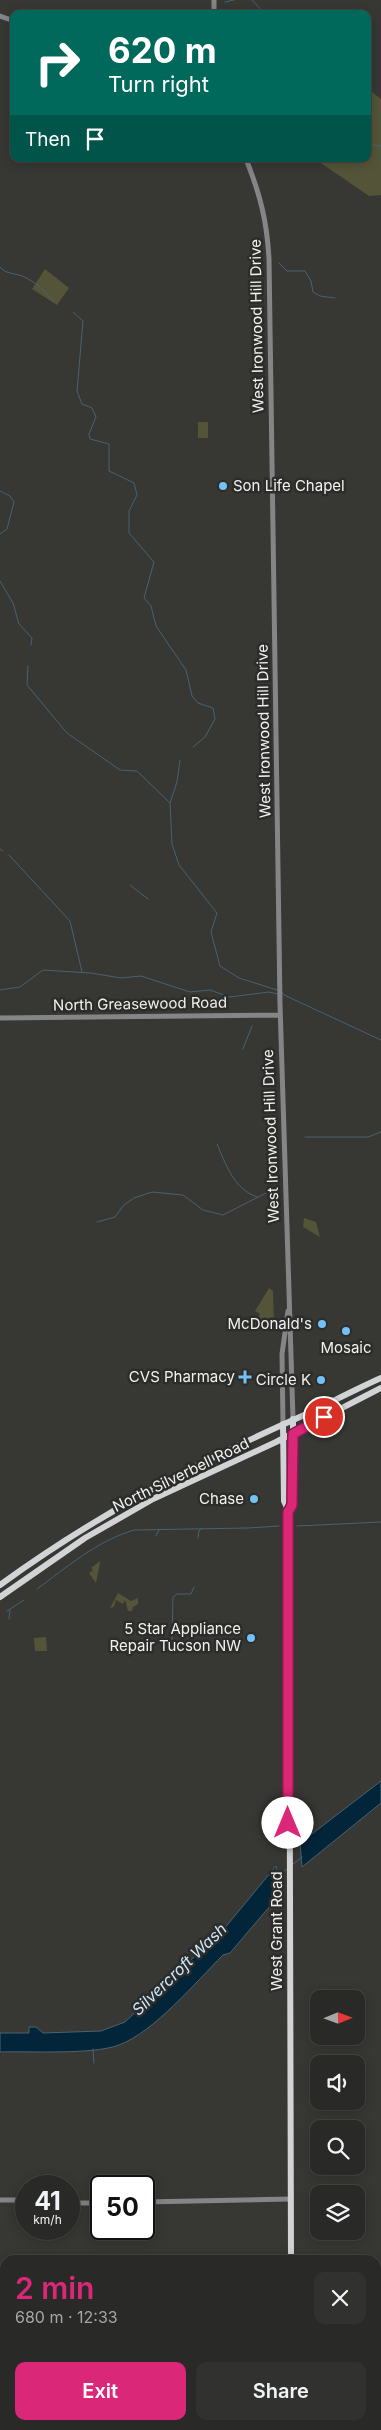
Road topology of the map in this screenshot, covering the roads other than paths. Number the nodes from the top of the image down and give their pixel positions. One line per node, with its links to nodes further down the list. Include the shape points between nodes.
1 (247, 162): 2 (street, West Ironwood Hill Drive, via 262,200 269,259)
2 (280, 1015): 3 (street, North Greasewood Road); 4 (street, West Ironwood Hill Drive)
3 (0, 1018)
4 (288, 1305): 9 (street, West Ironwood Hill Drive); 10 (street, West Ironwood Hill Drive, via 282,1354)
5 (381, 1378): 9 (main road, North Silverbell Road)
6 (381, 1383): 8 (main road, via 366,1390)
7 (381, 1388): 8 (main road, North Silverbell Road)
8 (364, 1397): 11 (main road, North Silverbell Road)
9 (293, 1419): 10 (main road, North Silverbell Road); 11 (main road, West Grant Road)
10 (283, 1424): 12 (main road, West Grant Road); 13 (main road, North Silverbell Road)
11 (293, 1434): 12 (main road, North Silverbell Road); 15 (main road, West Grant Road, via 292,1505)
12 (283, 1439): 14 (main road, North Silverbell Road); 15 (main road, West Grant Road, via 284,1501)
13 (176, 1475): 14 (main road); 16 (main road, North Silverbell Road, via 80,1530)
14 (182, 1486): 17 (main road, North Silverbell Road, via 85,1538)
15 (288, 1512): 18 (main road, West Grant Road)
16 (0, 1585)
17 (0, 1597)
18 (291, 2199): 21 (street); 22 (main road, West Grant Road)
19 (0, 2200): 20 (street)
20 (15, 2200)
21 (155, 2202)
22 (291, 2255)

